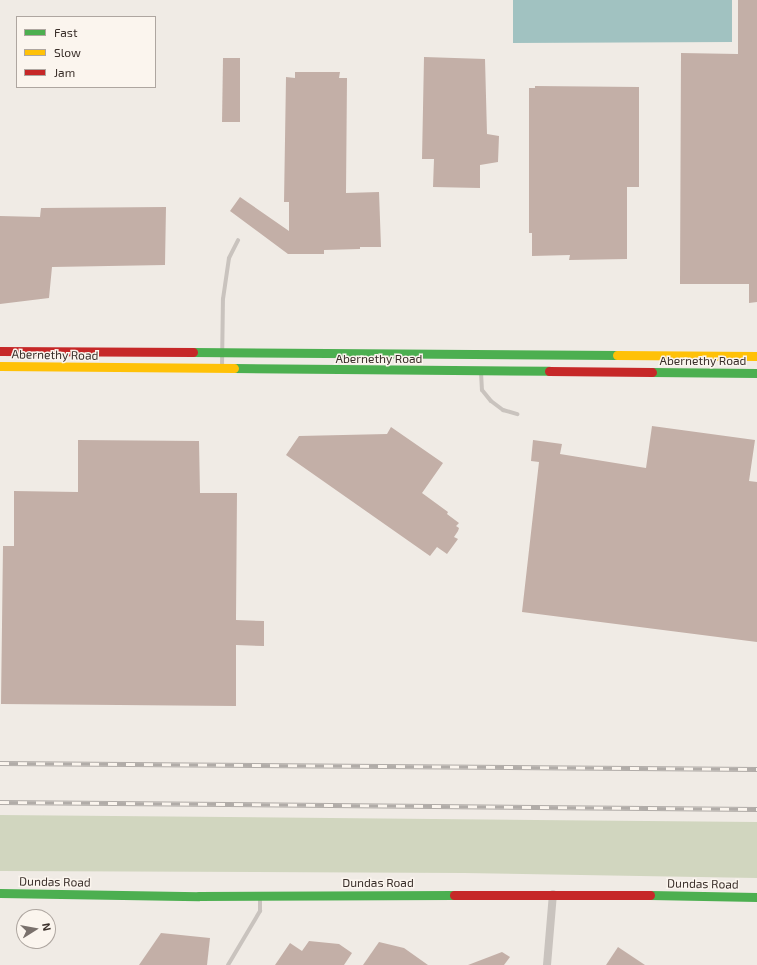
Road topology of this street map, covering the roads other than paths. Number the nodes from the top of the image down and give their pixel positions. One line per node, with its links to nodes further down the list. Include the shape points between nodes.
1 (238, 240): 3 (lane, via 229,258 223,299)
2 (0, 351): 3 (main road, Abernethy Road)
3 (223, 352): 4 (main road, Abernethy Road); 7 (lane)
4 (513, 354): 5 (main road, Abernethy Road); 9 (main road)
5 (757, 356)
6 (0, 366): 7 (main road, Abernethy Road)
7 (222, 370): 8 (main road, Abernethy Road)
8 (481, 371): 9 (main road, Abernethy Road); 11 (lane, via 482,390 491,401 503,410)
9 (512, 372): 10 (main road, Abernethy Road)
10 (757, 373)
11 (517, 414)
12 (0, 893): 14 (main road, Dundas Road)
13 (553, 894): 14 (main road, Dundas Road); 15 (main road, Dundas Road); 17 (street)
14 (260, 896): 16 (lane, via 260,911)
15 (757, 897)
16 (228, 965)
17 (547, 965)

